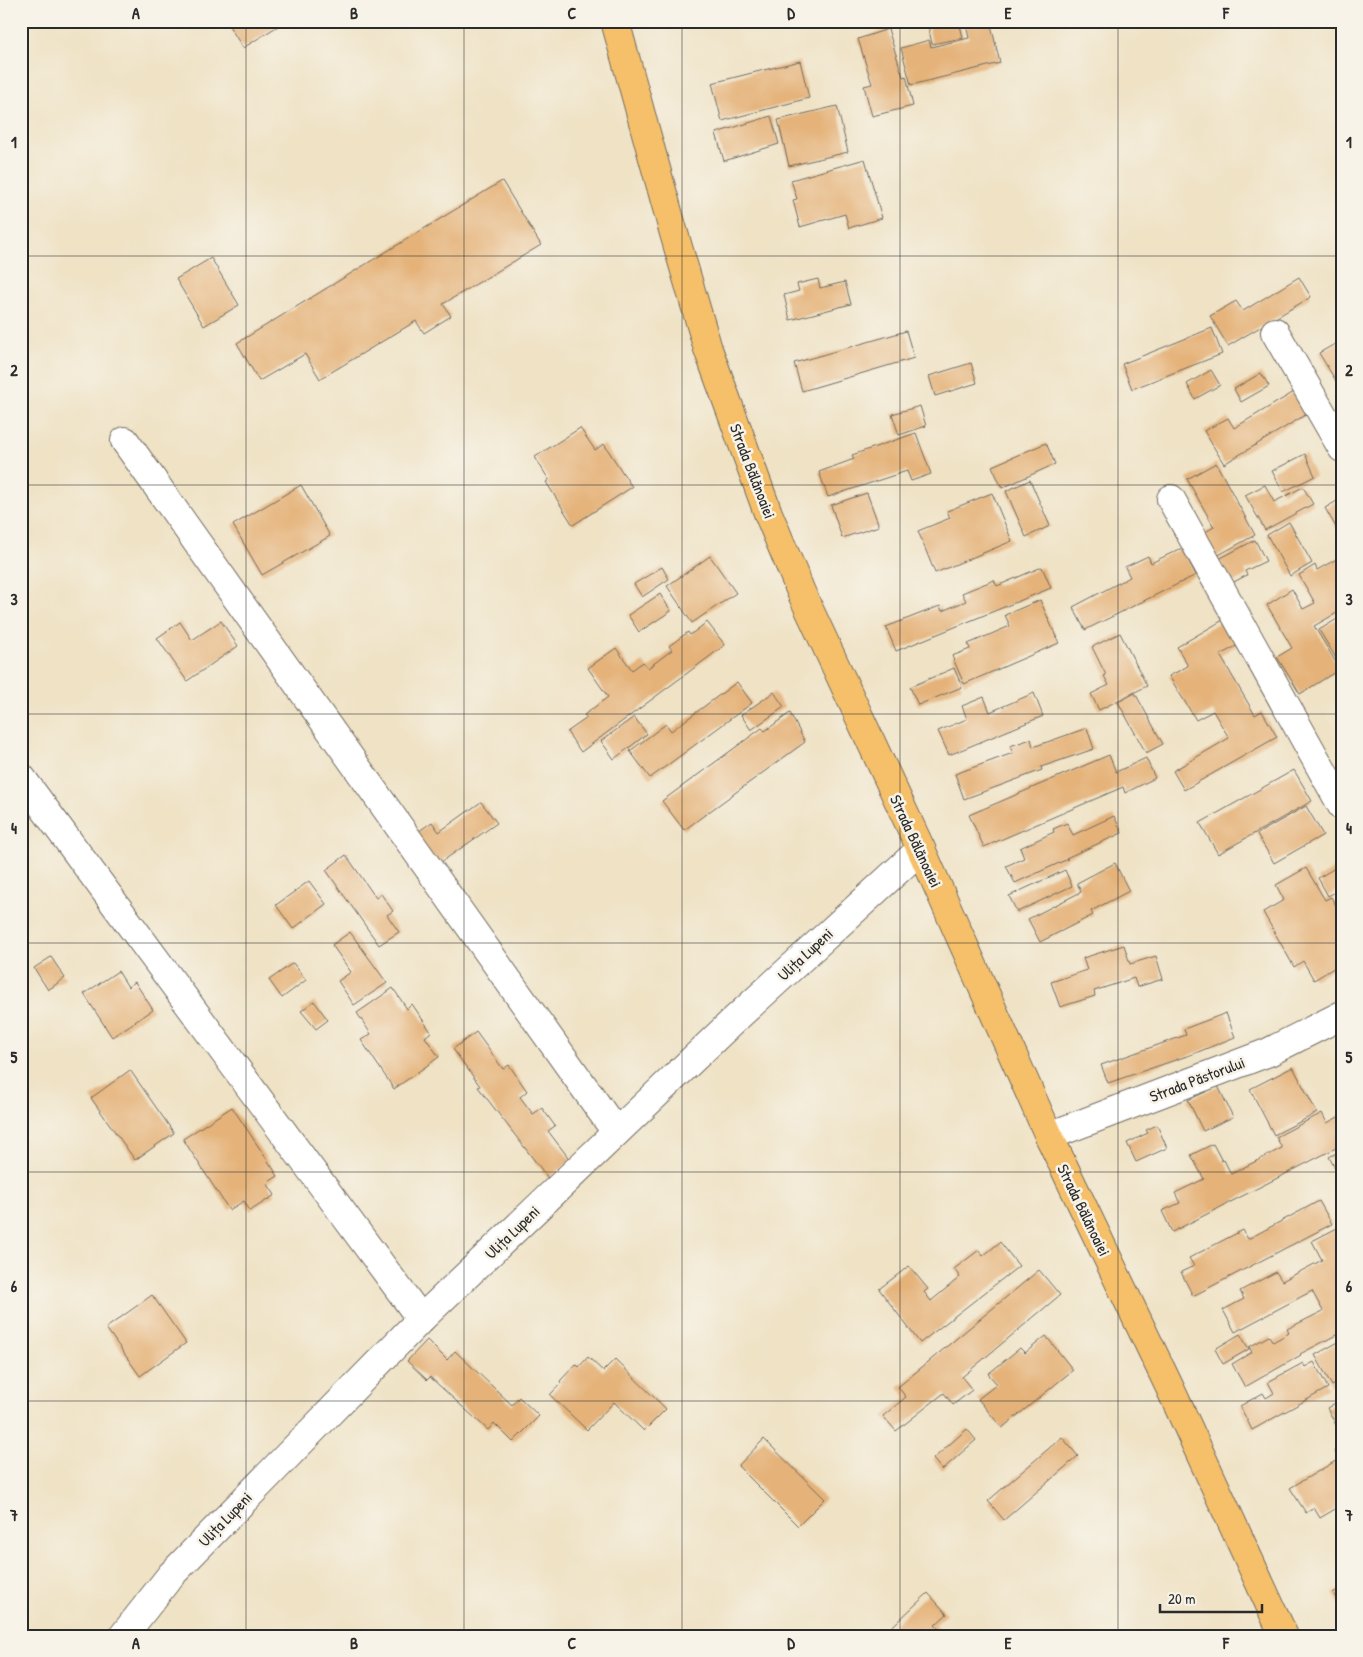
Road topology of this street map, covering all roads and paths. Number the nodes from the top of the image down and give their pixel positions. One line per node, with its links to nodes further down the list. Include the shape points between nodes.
1 (615, 21): 8 (main road, Strada Bălănoaiei, via 708,349 733,420 801,592)
2 (1274, 332): 4 (street)
3 (125, 441): 10 (street)
4 (1342, 448)
5 (1171, 499): 7 (street)
6 (21, 777): 12 (street)
7 (1342, 806)
8 (921, 849): 10 (street, Ulița Lupeni); 11 (main road, Strada Bălănoaiei)
9 (1342, 1015): 11 (street, Strada Păstorului, via 1269,1052)
10 (616, 1132): 12 (street, Ulița Lupeni)
11 (1049, 1136): 14 (main road, Strada Bălănoaiei)
12 (421, 1320): 13 (street, Ulița Lupeni, via 171,1575)
13 (123, 1636)
14 (1284, 1636)

